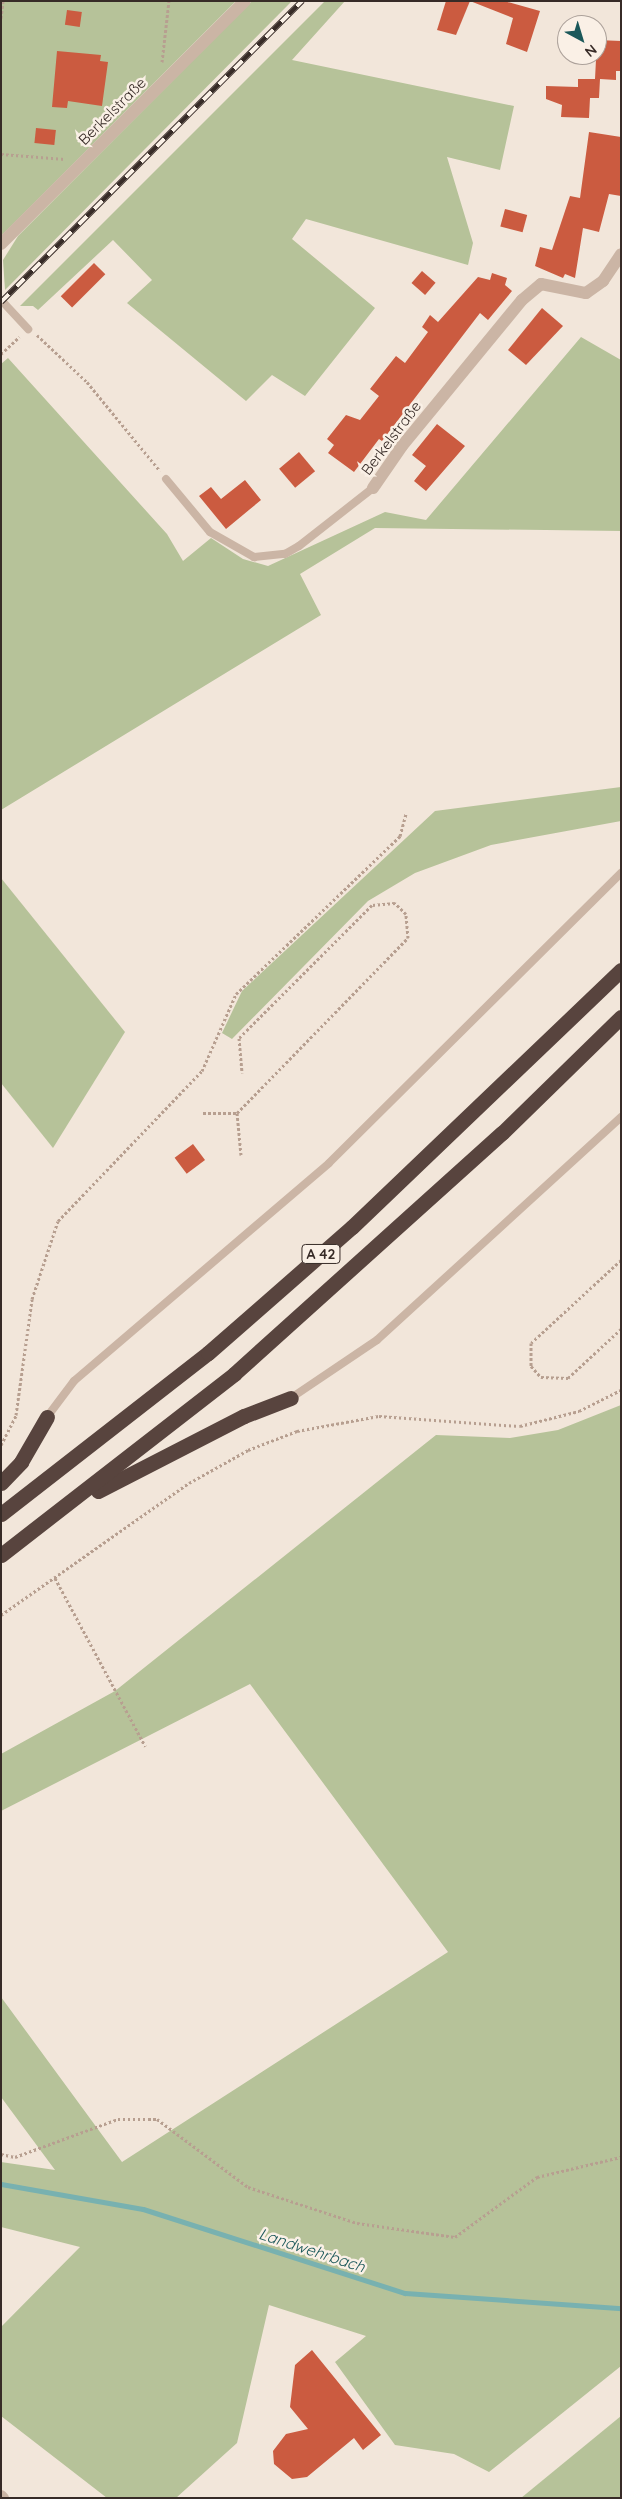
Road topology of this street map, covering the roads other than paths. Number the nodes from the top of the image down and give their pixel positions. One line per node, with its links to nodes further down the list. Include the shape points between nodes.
1 (245, 1): 2 (street, Berkelstraße)
2 (1, 244)
3 (621, 254): 7 (street, Berkelstraße, via 603,281 586,293 540,284 522,300 402,446)
4 (1, 300): 5 (lane)
5 (28, 329)
6 (166, 479): 7 (lane, Berkelstraße, via 210,532 254,557 284,554 299,546)
7 (373, 488)
8 (621, 873): 13 (lane, via 329,1163 74,1381)
9 (621, 970): 15 (highway, A 42, via 352,1227 208,1353)
10 (621, 1017): 16 (highway, A 42, via 502,1133 234,1374)
11 (621, 1117): 12 (lane, via 377,1340)
12 (291, 1398): 16 (highway, via 141,1466)
13 (47, 1417): 14 (highway, via 21,1462)
14 (1, 1483)
15 (1, 1514)
16 (53, 1516): 17 (highway, A 42)
17 (1, 1555)

